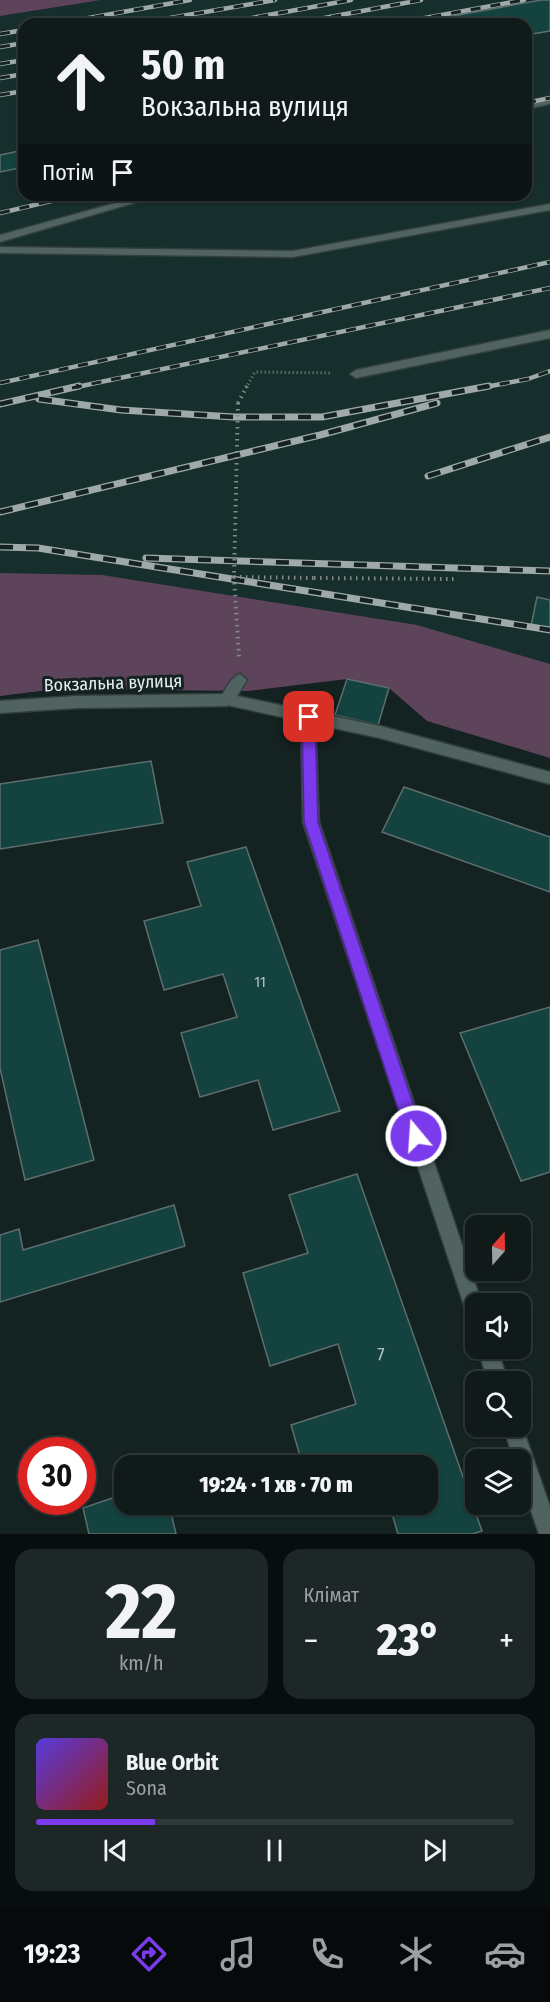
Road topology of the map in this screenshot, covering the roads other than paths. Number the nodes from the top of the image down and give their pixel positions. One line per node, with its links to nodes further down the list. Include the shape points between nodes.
1 (550, 101): 2 (street)
2 (532, 105)
3 (135, 201): 5 (street)
4 (550, 207): 6 (street, via 293,254)
5 (0, 239)
6 (0, 250)
7 (550, 334): 8 (street)
8 (356, 374)
9 (240, 680): 10 (street)
10 (227, 700): 11 (street, Вокзальна вулиця); 12 (street, Вокзальна вулиця)
11 (0, 707)
12 (309, 717): 13 (street, Вокзальна вулиця); 14 (street, via 311,822)
13 (550, 778)
14 (469, 1293)
15 (517, 1437): 16 (street)
16 (549, 1534)

